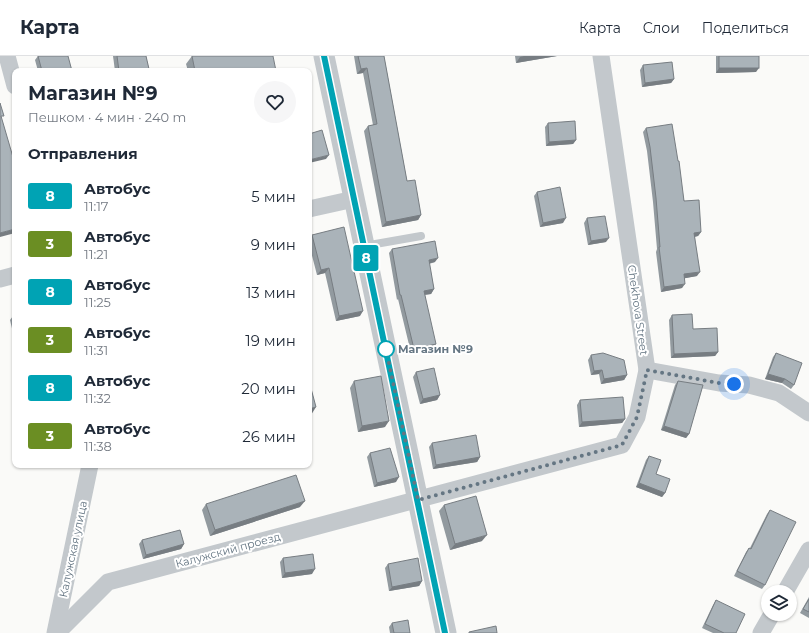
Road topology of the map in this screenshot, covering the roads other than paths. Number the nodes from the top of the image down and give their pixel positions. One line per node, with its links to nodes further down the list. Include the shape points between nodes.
1 (7, 56): 4 (street)
2 (324, 56): 5 (street)
3 (601, 56): 11 (street, Chekhova Street)
4 (12, 75)
5 (354, 199): 6 (street); 8 (street)
6 (312, 208)
7 (421, 236): 8 (lane)
8 (363, 246): 14 (street)
9 (12, 276): 10 (street)
10 (0, 279)
11 (647, 370): 12 (street, via 719,383 749,385 779,393); 14 (street, Chekhova Street, via 637,417 622,445)
12 (809, 413)
13 (89, 468): 18 (street, Калужская улица)
14 (418, 500): 18 (street, Калужский проезд, via 108,582); 19 (street)
15 (809, 550): 16 (street)
16 (789, 585)
17 (768, 621): 20 (street)
18 (56, 633)
19 (446, 633)
20 (761, 633)

